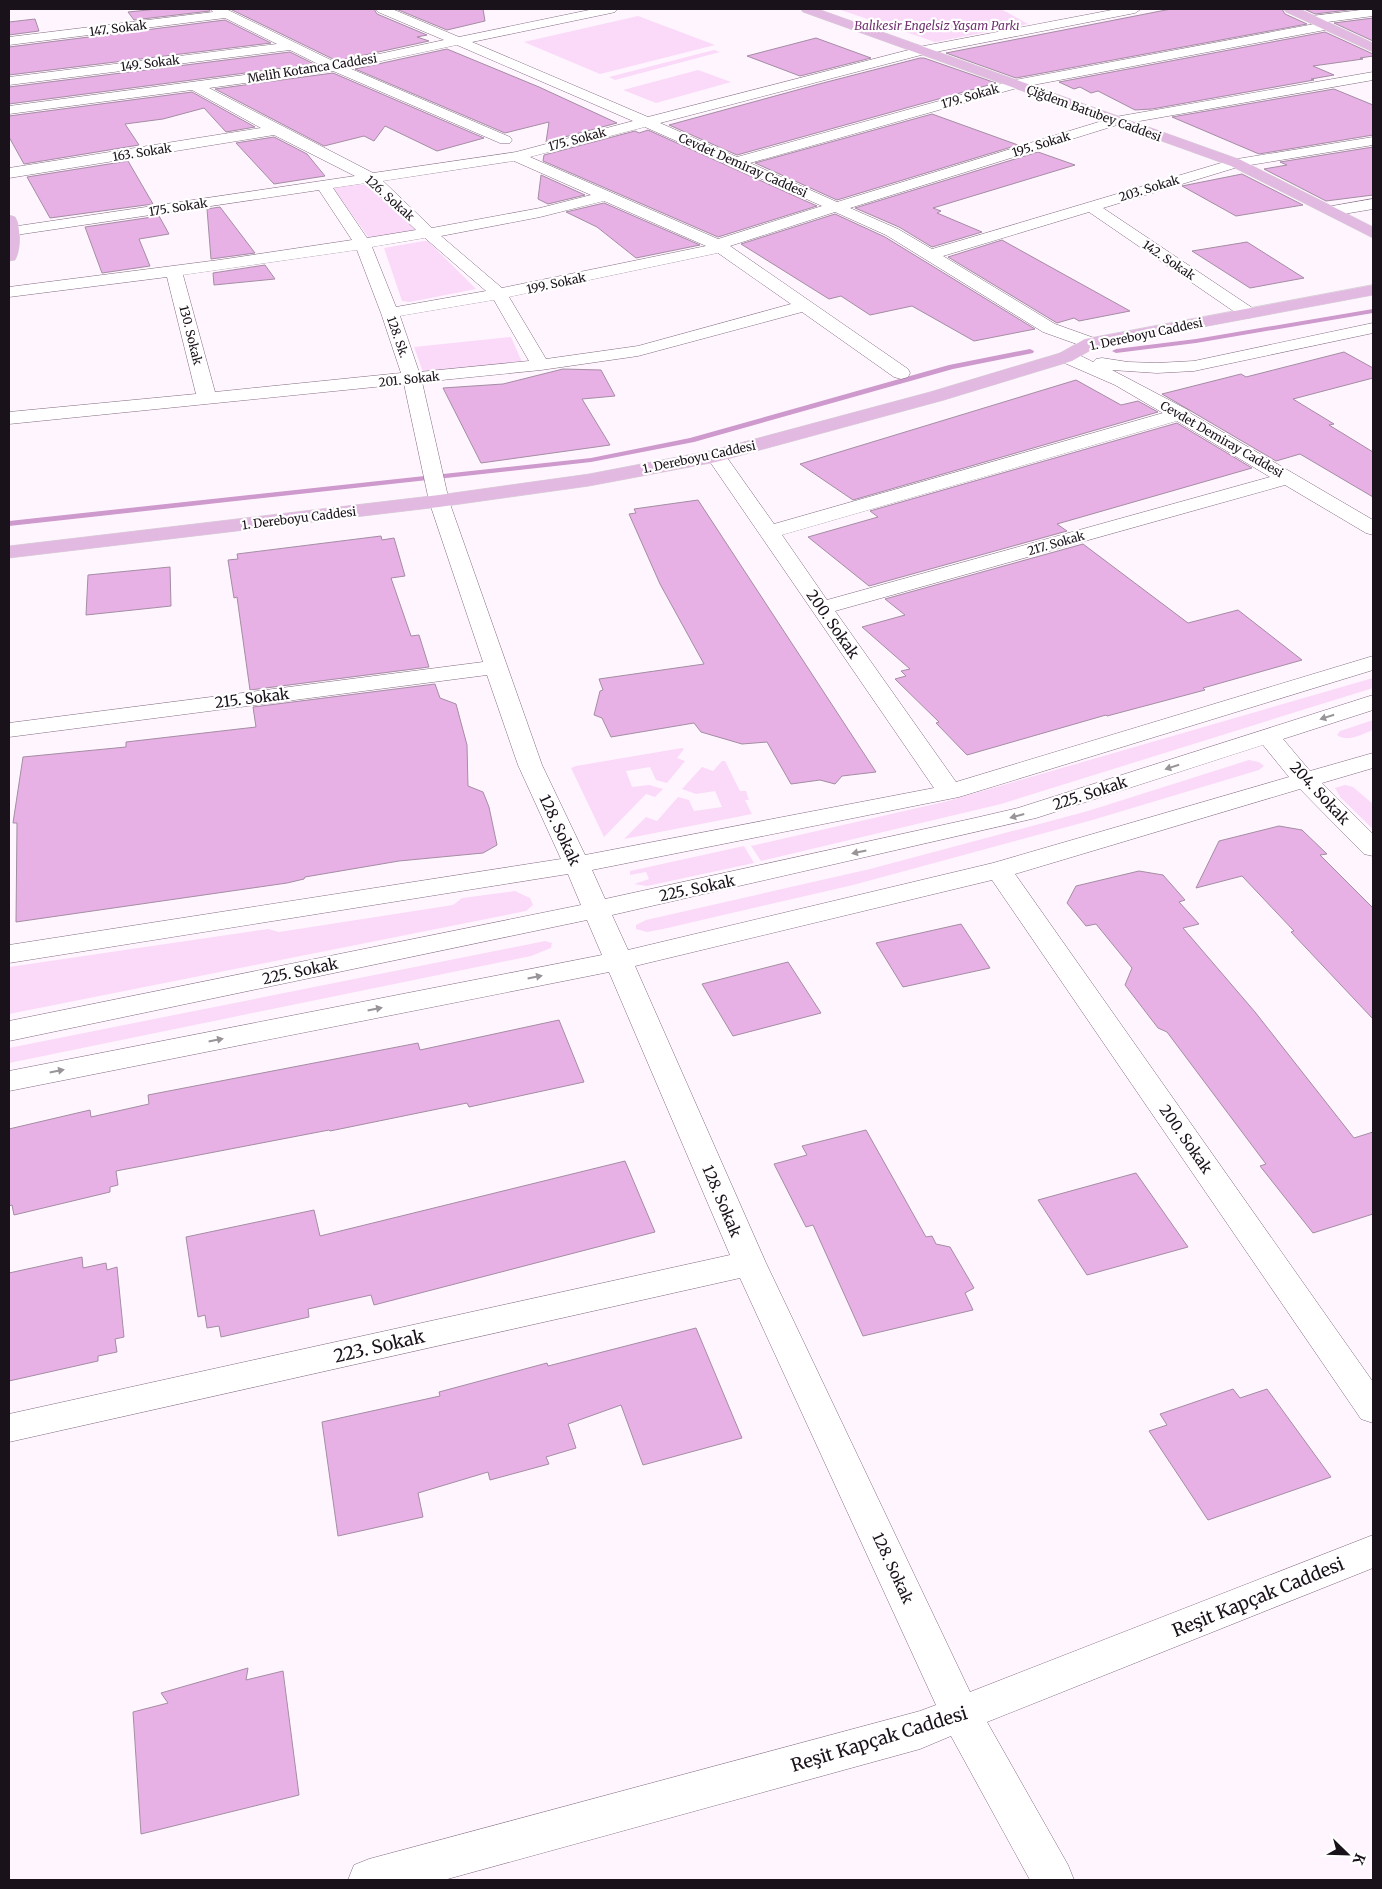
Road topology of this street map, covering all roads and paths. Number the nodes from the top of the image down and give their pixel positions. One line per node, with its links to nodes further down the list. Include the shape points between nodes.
1 (382, 9): 13 (street, Cevdet Demiray Caddesi)
2 (612, 9): 13 (street, Melih Kotanca Caddesi)
3 (808, 9): 16 (main road, Çiğdem Batubey Caddesi)
4 (1135, 9): 6 (street, 175. Sokak)
5 (1290, 9): 10 (main road)
6 (1113, 11): 11 (street, 175. Sokak)
7 (222, 12): 12 (street, 147. Sokak); 14 (street)
8 (1373, 12): 10 (street, 179. Sokak)
9 (1033, 17): 11 (street)
10 (1318, 23): 15 (main road); 20 (street, 179. Sokak)
11 (1048, 25): 16 (street, 175. Sokak)
12 (9, 41)
13 (461, 42): 17 (street, Melih Kotanca Caddesi); 23 (street, Cevdet Demiray Caddesi)
14 (291, 46): 17 (street); 19 (street, 149. Sokak)
15 (1373, 48)
16 (924, 50): 20 (main road, Çiğdem Batubey Caddesi); 25 (street, 175. Sokak)
17 (335, 67): 21 (street, Melih Kotanca Caddesi); 29 (street)
18 (1373, 76): 26 (street, 195. Sokak)
19 (9, 81)
20 (1015, 84): 26 (main road, Çiğdem Batubey Caddesi); 32 (street, 179. Sokak)
21 (193, 85): 22 (street, Melih Kotanca Caddesi); 27 (street, 126. Sokak)
22 (9, 110)
23 (622, 111): 24 (street); 25 (street, Cevdet Demiray Caddesi)
24 (595, 118)
25 (644, 121): 31 (street, 175. Sokak); 32 (street, Cevdet Demiray Caddesi)
26 (1115, 121): 33 (main road, Çiğdem Batubey Caddesi); 40 (street, 195. Sokak)
27 (276, 130): 34 (street, 163. Sokak); 35 (street, 126. Sokak)
28 (523, 136): 29 (street)
29 (505, 140): 35 (street, via 404,165)
30 (1373, 141): 33 (street, 203. Sokak)
31 (516, 156): 35 (street, 175. Sokak); 37 (street)
32 (736, 162): 40 (street, Cevdet Demiray Caddesi)
33 (1236, 163): 39 (street, 203. Sokak); 41 (main road, Çiğdem Batubey Caddesi)
34 (9, 173)
35 (371, 178): 36 (street, 175. Sokak); 43 (street, 126. Sokak)
36 (323, 185): 42 (street, 175. Sokak); 45 (street, 128. Sk.)
37 (606, 196): 43 (street, via 574,206); 46 (street)
38 (1373, 204): 41 (street)
39 (1090, 206): 47 (street, 203. Sokak); 55 (street, 142. Sokak)
40 (836, 207): 46 (street, 195. Sokak); 47 (street, Cevdet Demiray Caddesi, via 892,232)
41 (1332, 211): 44 (main road, Çiğdem Batubey Caddesi)
42 (10, 226): 48 (main road)
43 (428, 233): 45 (street); 52 (street, 126. Sokak)
44 (1373, 233)
45 (363, 244): 49 (street); 54 (street, 128. Sk.)
46 (719, 247): 52 (street, 199. Sokak); 53 (street)
47 (930, 255): 58 (street, Cevdet Demiray Caddesi, via 1049,328)
48 (9, 256)
49 (174, 272): 51 (street); 64 (street, 130. Sokak)
50 (1373, 290): 55 (main road, 1. Dereboyu Caddesi)
51 (9, 292)
52 (499, 294): 54 (street, 199. Sokak); 61 (street, 126. Sokak)
53 (804, 306): 61 (street, 201. Sokak, via 638,351); 62 (street)
54 (390, 313): 63 (street, 128. Sk.)
55 (1248, 313): 58 (main road, 1. Dereboyu Caddesi)
56 (1373, 328): 57 (street)
57 (1343, 334): 59 (street); 60 (street, via 1194,366 1128,367)
58 (1091, 343): 60 (main road, 1. Dereboyu Caddesi)
59 (1366, 346)
60 (1066, 358): 65 (street, Cevdet Demiray Caddesi, via 1122,381); 67 (main road, 1. Dereboyu Caddesi)
61 (541, 365): 63 (street, 201. Sokak)
62 (901, 373)
63 (412, 379): 64 (street, 201. Sokak); 69 (street, 128. Sk.)
64 (207, 399): 66 (street, 201. Sokak)
65 (1181, 414): 68 (street, Cevdet Demiray Caddesi); 71 (street)
66 (9, 418)
67 (716, 456): 69 (main road, 1. Dereboyu Caddesi, via 589,480); 71 (street, 200. Sokak)
68 (1289, 478): 70 (street, Cevdet Demiray Caddesi); 73 (street, 217. Sokak)
69 (435, 484): 72 (main road, 1. Dereboyu Caddesi); 75 (street, 128. Sokak)
70 (1373, 529)
71 (769, 532): 73 (street, 200. Sokak)
72 (9, 552)
73 (822, 608): 81 (street, 200. Sokak)
74 (1373, 663): 81 (street)
75 (495, 667): 77 (street, 215. Sokak); 83 (street, 128. Sokak, via 530,765)
76 (1373, 702): 78 (street, 225. Sokak, one-way to 78)
77 (9, 730)
78 (1268, 736): 80 (street, 204. Sokak); 85 (street, 225. Sokak, one-way to 85, via 1010,818)
79 (1366, 770): 80 (street)
80 (1305, 780): 82 (street, 204. Sokak); 84 (street)
81 (950, 792): 83 (street)
82 (1373, 848)
83 (577, 865): 85 (street, 128. Sokak); 86 (street)
84 (999, 870): 87 (street); 91 (street, 200. Sokak)
85 (596, 910): 87 (street, 128. Sokak); 88 (street, 225. Sokak)
86 (9, 954)
87 (618, 961): 89 (street, one-way to 87); 90 (street, 128. Sokak)
88 (9, 1031)
89 (9, 1081)
90 (750, 1263): 92 (street, 223. Sokak); 94 (street, 128. Sokak)
91 (1373, 1408)
92 (9, 1428)
93 (1373, 1552): 94 (street, Reşit Kapçak Caddesi)
94 (961, 1715): 95 (street, Reşit Kapçak Caddesi, via 920,1730); 96 (street, 128. Sokak)
95 (369, 1880)
96 (1053, 1880)

